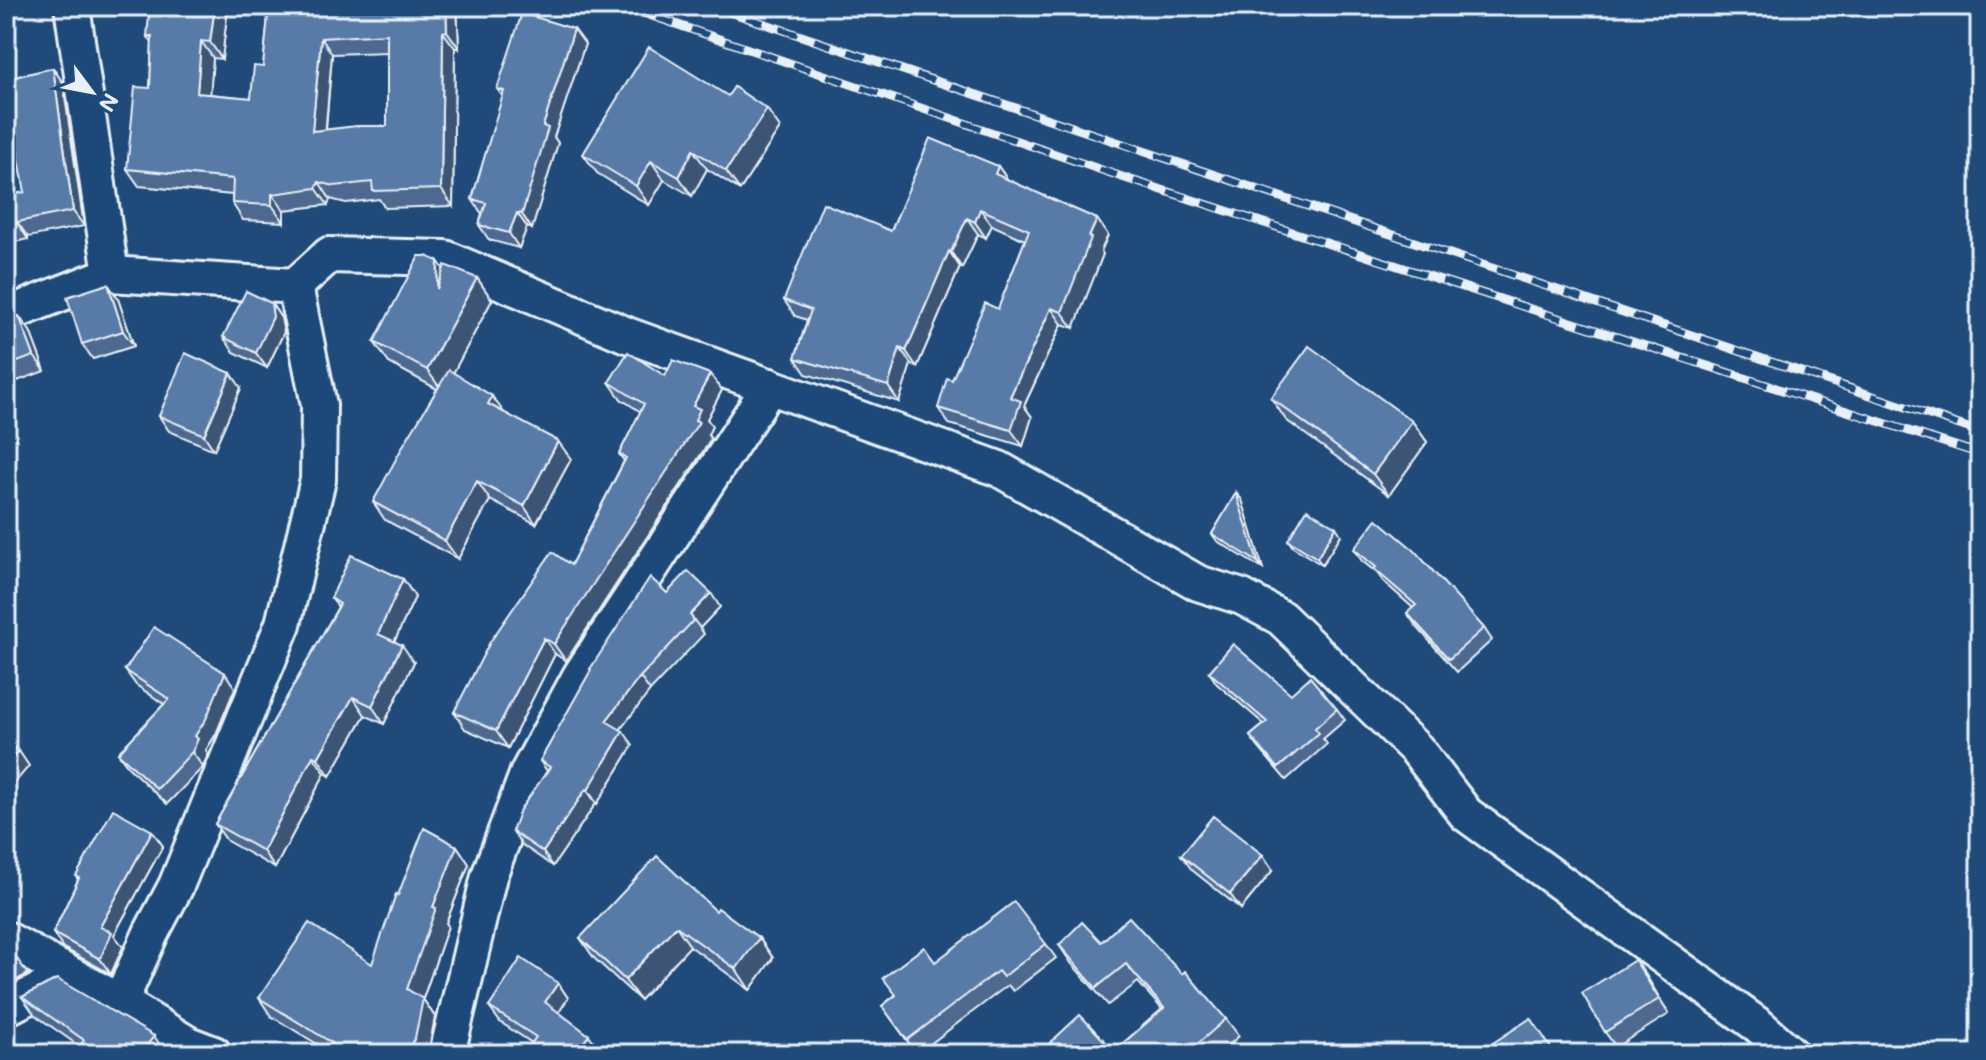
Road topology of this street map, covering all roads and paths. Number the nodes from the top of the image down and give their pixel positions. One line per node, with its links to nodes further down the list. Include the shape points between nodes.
1 (72, 6): 2 (street)
2 (111, 274): 3 (street); 4 (street)
3 (295, 286): 5 (street, via 329,255 445,258 627,335); 8 (street, via 319,405 318,480 283,624 176,886)
4 (6, 315)
5 (770, 386): 11 (street, via 580,676 528,772 489,876); 12 (street, via 999,469 1198,583 1242,597 1281,618 1417,750 1466,814)
6 (6, 939): 7 (street)
7 (71, 974): 8 (street); 9 (street)
8 (120, 1002): 10 (street)
9 (6, 1008)
10 (214, 1054)
11 (447, 1054)
12 (1791, 1054)

